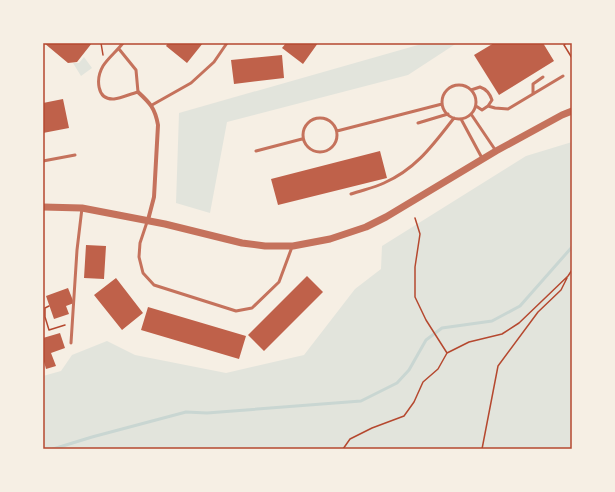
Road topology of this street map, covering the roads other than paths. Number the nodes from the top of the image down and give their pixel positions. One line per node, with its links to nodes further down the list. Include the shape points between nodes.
1 (123, 43): 3 (lane)
2 (227, 43): 10 (lane, via 214,62 191,83)
3 (119, 49): 7 (lane, via 136,70); 7 (lane, via 105,63 97,79 101,93 113,99)
4 (563, 76): 8 (lane)
5 (543, 77): 8 (lane, via 533,84)
6 (471, 90): 9 (lane, via 462,85 450,88 443,97); 11 (lane); 12 (lane, via 485,88 492,100)
7 (138, 92): 10 (street)
8 (533, 94): 12 (lane, via 508,109)
9 (442, 104): 14 (lane); 19 (lane)
10 (152, 105): 29 (street, via 158,125 154,197)
11 (476, 106): 12 (lane, via 482,110); 15 (lane)
12 (488, 106)
13 (572, 111): 22 (street)
14 (448, 114): 16 (lane); 18 (lane)
15 (471, 114): 17 (lane); 22 (lane)
16 (454, 118): 17 (lane); 26 (lane, via 419,161 383,184)
17 (461, 119): 24 (lane)
18 (418, 123)
19 (337, 131): 20 (lane, via 332,122 315,118 306,124); 20 (lane, via 337,140 332,148 324,152 315,152 307,147)
20 (302, 138): 21 (lane)
21 (256, 151)
22 (496, 151): 24 (street)
23 (75, 155): 25 (lane)
24 (483, 158): 30 (street, via 366,227)
25 (43, 161)
26 (351, 194)
27 (43, 207): 28 (street)
28 (82, 208): 29 (street); 31 (lane)
29 (148, 220): 30 (street, via 242,243); 30 (lane, via 140,242 139,257 143,273 154,285 236,311 252,308 280,282)
30 (293, 246)
31 (71, 343)

